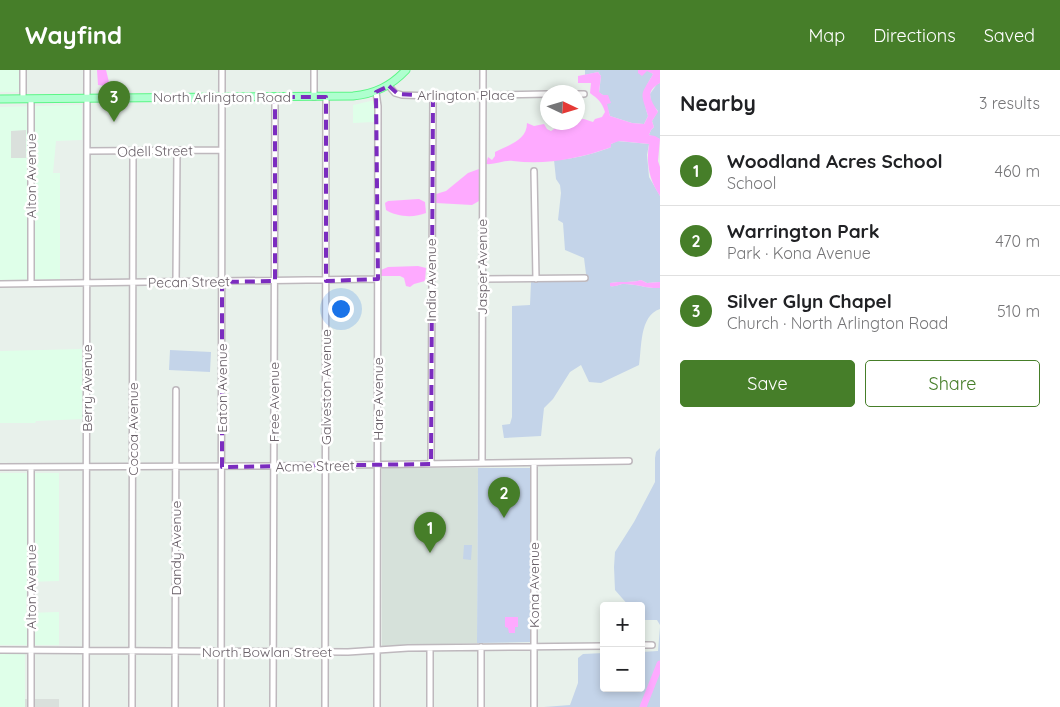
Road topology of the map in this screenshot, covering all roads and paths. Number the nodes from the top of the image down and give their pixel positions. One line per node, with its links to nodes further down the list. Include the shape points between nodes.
1 (23, 70): 17 (street)
2 (87, 70): 15 (street, Berry Avenue)
3 (222, 70): 16 (street, Eaton Avenue)
4 (314, 70): 11 (street)
5 (406, 70): 7 (main road, North Arlington Road)
6 (483, 70): 10 (street, Jasper Avenue)
7 (388, 86): 8 (main road, North Arlington Road); 13 (street, Arlington Place, via 398,94)
8 (376, 92): 12 (main road, North Arlington Road, via 360,96); 27 (street, Hare Avenue)
9 (540, 94): 10 (street, Arlington Place)
10 (482, 95): 13 (street, Arlington Place); 26 (street, Jasper Avenue)
11 (314, 96): 12 (main road, North Arlington Road); 14 (main road, North Arlington Road)
12 (326, 96): 30 (street, Galveston Avenue)
13 (432, 96): 42 (street, India Avenue)
14 (275, 97): 16 (main road, North Arlington Road); 29 (street, Free Avenue)
15 (87, 98): 16 (main road, North Arlington Road); 18 (main road, North Arlington Road); 21 (street, Berry Avenue)
16 (222, 98): 20 (street, Eaton Avenue)
17 (23, 99): 18 (main road, North Arlington Road); 19 (main road, North Arlington Road)
18 (31, 99): 36 (street, Alton Avenue)
19 (0, 100)
20 (222, 150): 23 (street, Odell Street); 33 (street, Eaton Avenue)
21 (87, 151): 22 (street, Odell Street); 34 (street, Berry Avenue)
22 (133, 151): 23 (street, Odell Street); 31 (street, Cocoa Avenue)
23 (177, 151): 32 (street)
24 (534, 171): 28 (street)
25 (585, 278): 28 (street)
26 (482, 279): 28 (street); 39 (street, Jasper Avenue)
27 (378, 280): 30 (street, Pecan Street); 41 (street, Hare Avenue)
28 (536, 280)
29 (274, 281): 30 (street, Pecan Street); 33 (street, Pecan Street); 43 (street, Free Avenue)
30 (326, 281): 44 (street, Galveston Avenue)
31 (133, 282): 32 (street, Pecan Street); 34 (street, Pecan Street); 46 (street, Cocoa Avenue)
32 (176, 282): 33 (street, Pecan Street)
33 (222, 282): 48 (street, Eaton Avenue)
34 (87, 283): 36 (street, Pecan Street); 45 (street, Berry Avenue)
35 (0, 284): 36 (street, Pecan Street)
36 (31, 284)
37 (176, 390): 47 (street, Dandy Avenue)
38 (630, 461): 40 (street, Acme Street)
39 (482, 463): 40 (street, Acme Street); 42 (street, Acme Street)
40 (534, 463): 55 (street, Kona Avenue)
41 (378, 464): 42 (street, Acme Street); 44 (street, Acme Street); 63 (street, Hare Avenue)
42 (431, 464)
43 (274, 466): 44 (street, Acme Street); 48 (street, Acme Street); 64 (street, Free Avenue)
44 (326, 466): 65 (street, Galveston Avenue)
45 (86, 467): 46 (street, Acme Street); 50 (street, Acme Street); 59 (street, Berry Avenue)
46 (132, 467): 47 (street, Acme Street); 60 (street, Cocoa Avenue)
47 (176, 467): 48 (street, Acme Street); 61 (street, Dandy Avenue)
48 (222, 467): 62 (street, Eaton Avenue)
49 (0, 468): 50 (street, Acme Street)
50 (31, 468): 58 (street, Alton Avenue)
51 (645, 645): 52 (street)
52 (652, 645)
53 (600, 646): 55 (street, North Bowlan Street)
54 (482, 647): 55 (street, North Bowlan Street); 56 (street, North Bowlan Street); 75 (street)
55 (534, 647): 76 (street, Kona Avenue)
56 (430, 648): 63 (street, North Bowlan Street); 74 (street)
57 (0, 650): 58 (street, North Bowlan Street)
58 (31, 650): 59 (street, North Bowlan Street); 66 (street, Alton Avenue)
59 (86, 650): 60 (street, North Bowlan Street); 67 (street, Berry Avenue)
60 (132, 651): 61 (street, North Bowlan Street); 68 (street, Cocoa Avenue)
61 (175, 651): 62 (street, North Bowlan Street); 69 (street, Dandy Avenue)
62 (221, 651): 64 (street, North Bowlan Street); 70 (street, Eaton Avenue)
63 (377, 651): 65 (street, North Bowlan Street); 73 (street, Hare Avenue)
64 (274, 652): 65 (street, North Bowlan Street); 71 (street, Free Avenue)
65 (325, 652): 72 (street, Galveston Avenue)
66 (31, 707)
67 (86, 707)
68 (132, 707)
69 (175, 707)
70 (221, 707)
71 (274, 707)
72 (325, 707)
73 (377, 707)
74 (430, 707)
75 (482, 707)
76 (534, 707)

